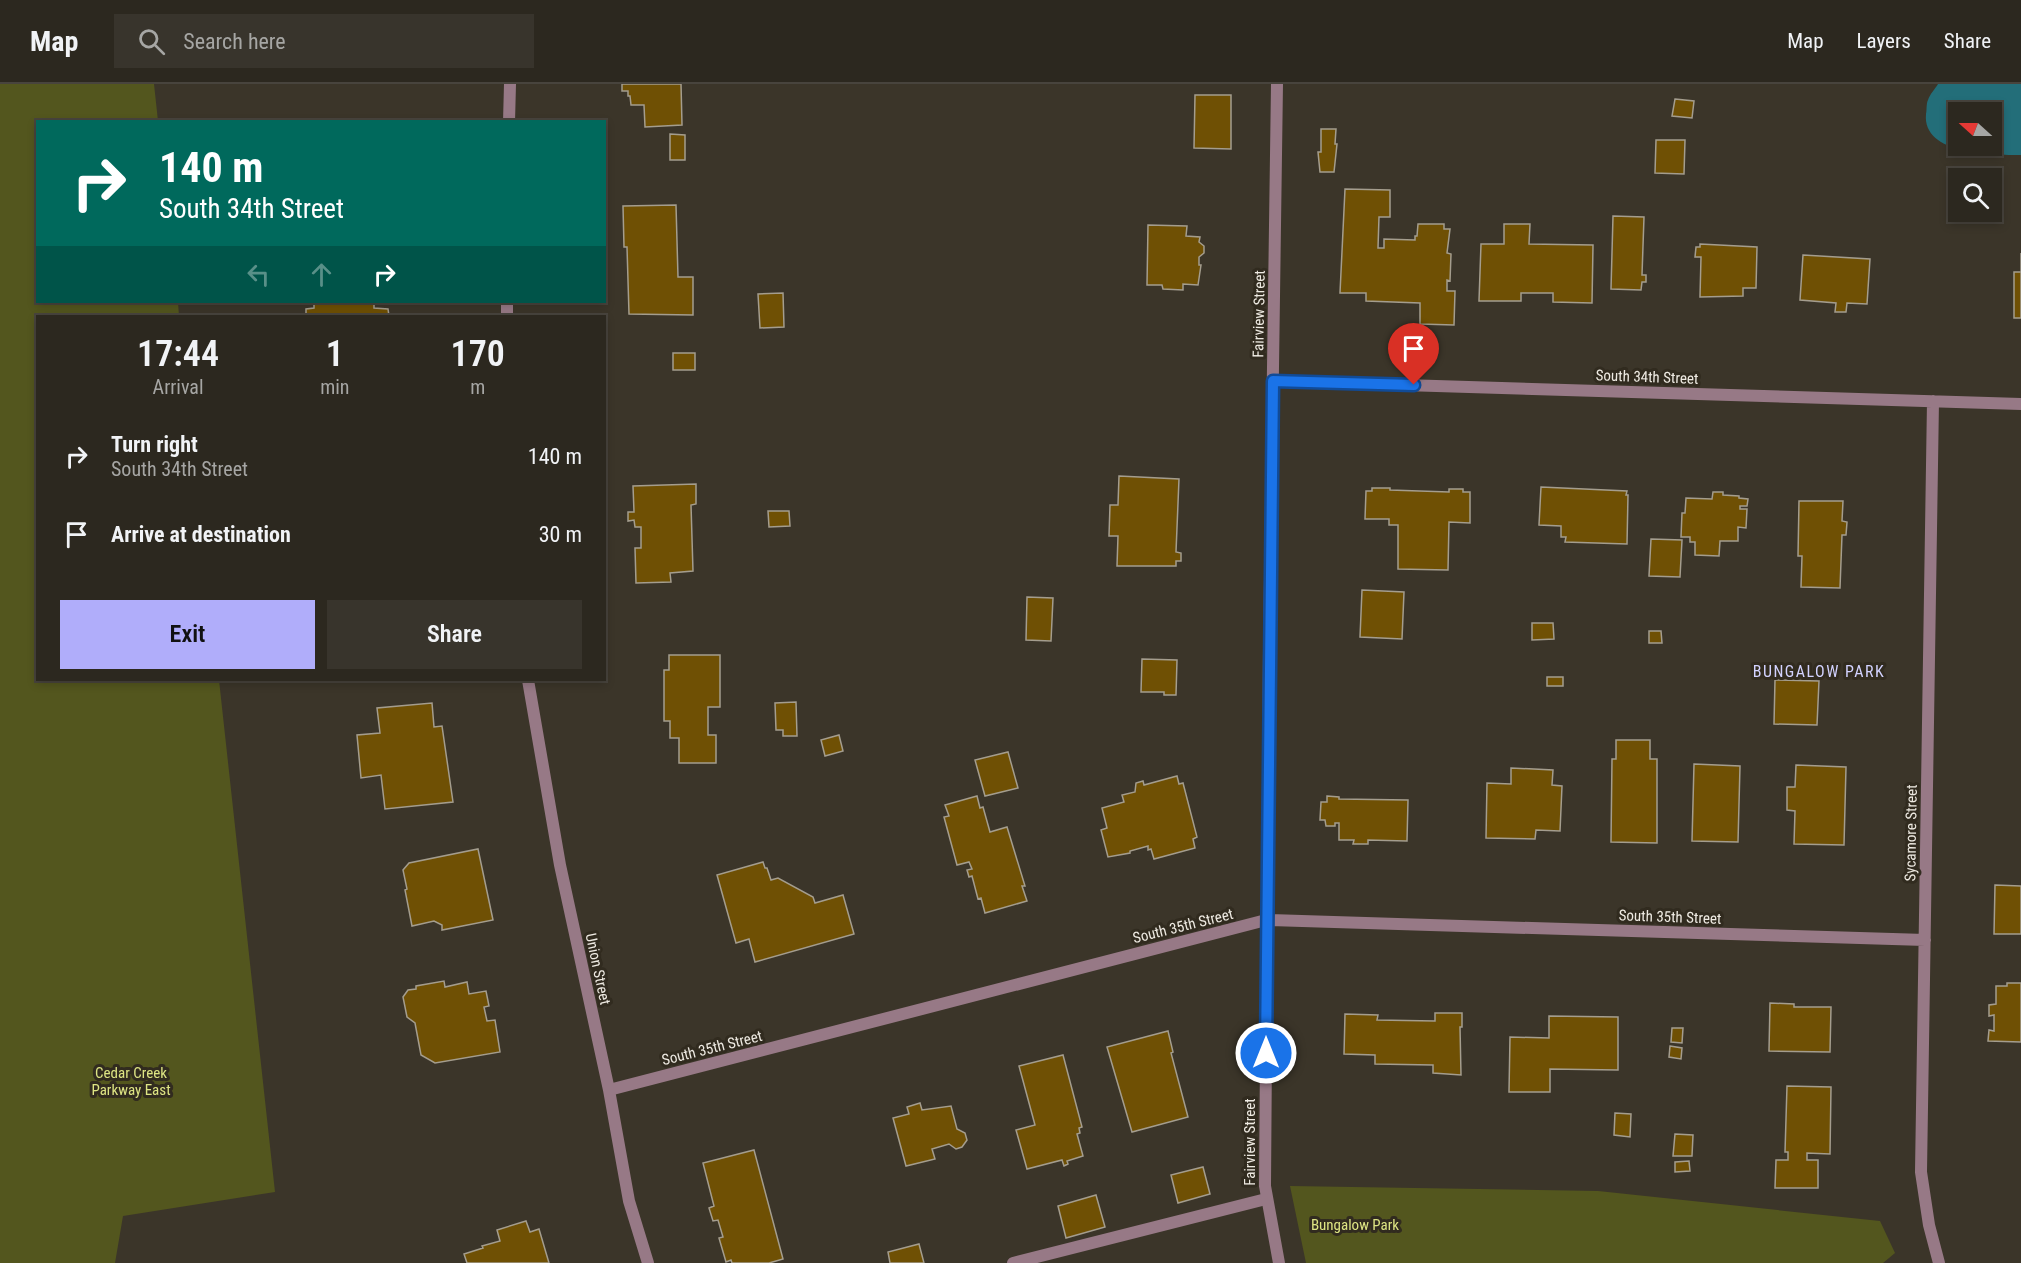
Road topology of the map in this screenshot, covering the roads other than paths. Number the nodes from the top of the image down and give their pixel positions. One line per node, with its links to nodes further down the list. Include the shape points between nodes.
1 (510, 84): 3 (street)
2 (1277, 84): 4 (street, Fairview Street)
3 (509, 120)
4 (1273, 381): 5 (street, South 34th Street); 8 (street, Fairview Street)
5 (1933, 401): 6 (street, South 34th Street); 9 (street, Sycamore Street)
6 (2021, 404)
7 (528, 681): 10 (street, Union Street, via 560,865)
8 (1266, 920): 9 (street, South 35th Street); 10 (street, South 35th Street); 11 (street, Fairview Street)
9 (1924, 940): 15 (street, Sycamore Street, via 1922,1172)
10 (609, 1090): 12 (street, Union Street, via 629,1201)
11 (1266, 1199): 13 (street); 14 (street, Fairview Street)
12 (648, 1263)
13 (1013, 1263)
14 (1280, 1263)
15 (1939, 1263)

